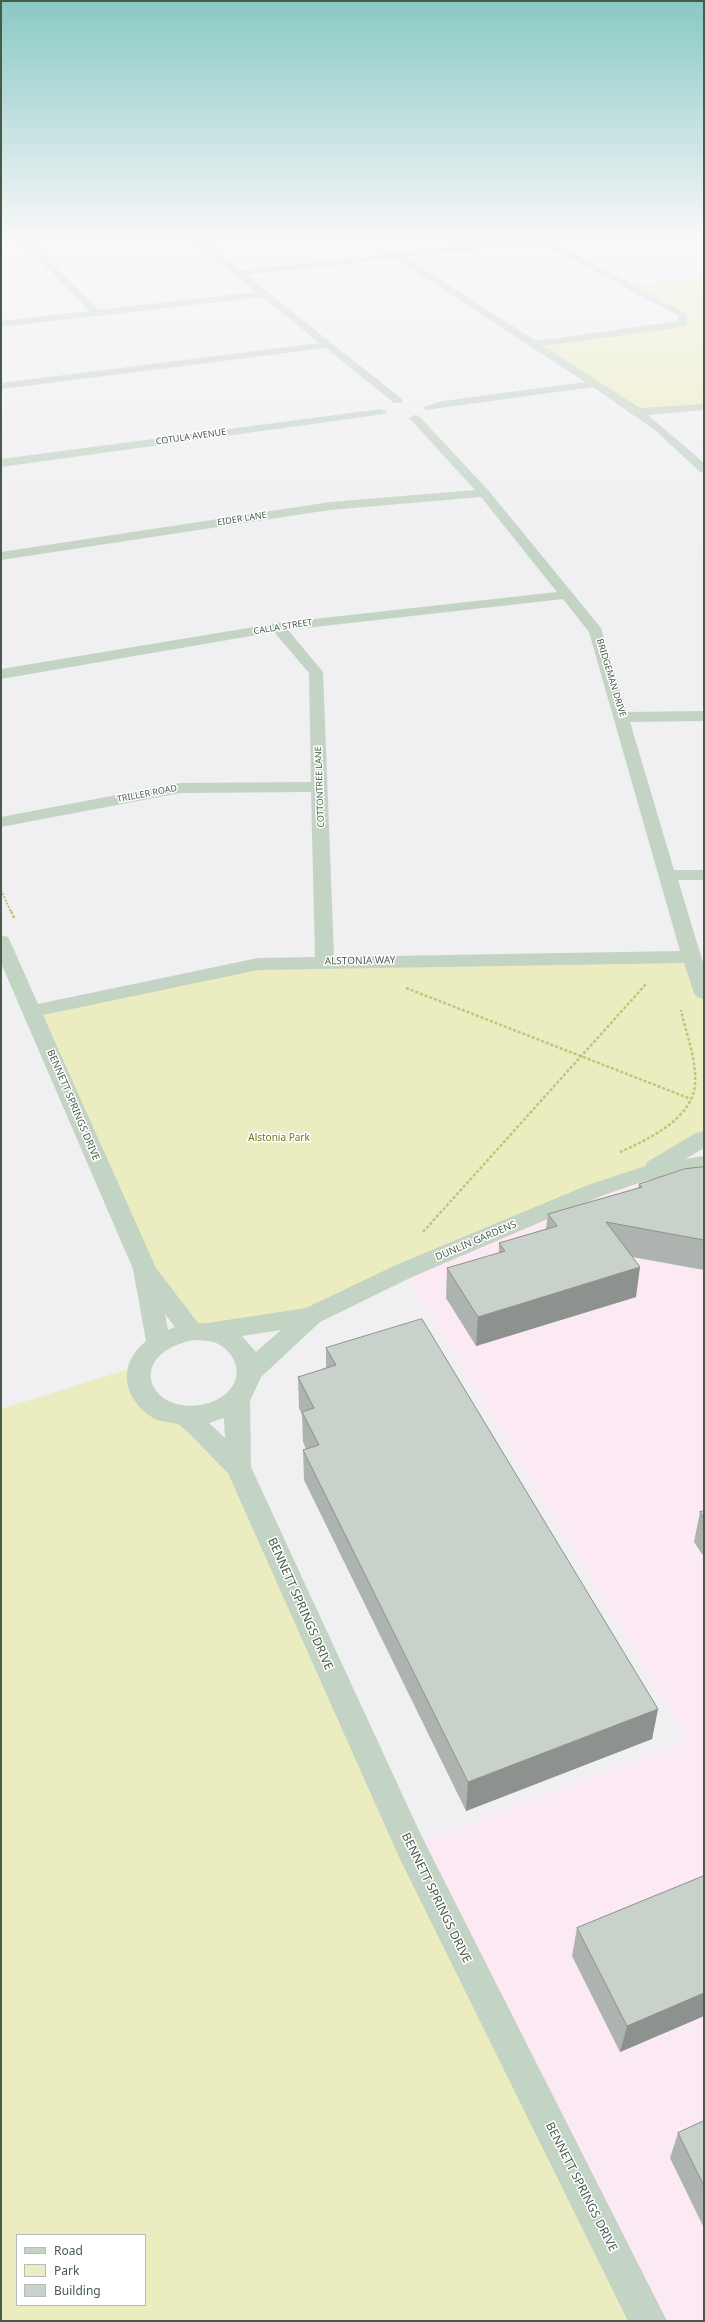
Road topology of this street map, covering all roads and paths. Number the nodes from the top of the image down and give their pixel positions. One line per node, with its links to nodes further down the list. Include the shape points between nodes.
1 (316, 347): 5 (street)
2 (329, 347): 6 (street)
3 (540, 347): 4 (street)
4 (594, 384): 8 (street, via 443,404); 9 (street)
5 (1, 386)
6 (408, 401): 8 (street); 10 (street, COTULA AVENUE, via 381,407 386,414)
7 (704, 407): 9 (street)
8 (430, 408): 12 (street, BRIDGEMAN DRIVE, via 428,414 409,418)
9 (638, 412): 11 (street)
10 (1, 463)
11 (704, 469)
12 (484, 493): 13 (street, EIDER LANE, via 330,506); 14 (street, BRIDGEMAN DRIVE)
13 (1, 556)
14 (566, 595): 15 (street, CALLA STREET); 18 (street, BRIDGEMAN DRIVE, via 596,631)
15 (278, 627): 16 (street, CALLA STREET); 19 (street, COTTONTREE LANE, via 316,672)
16 (1, 674)
17 (704, 716): 18 (street)
18 (623, 717): 21 (street, BRIDGEMAN DRIVE)
19 (320, 787): 20 (street, TRILLER ROAD, via 180,788); 26 (street, COTTONTREE LANE)
20 (1, 822)
21 (668, 875): 22 (street); 24 (street, BRIDGEMAN DRIVE)
22 (704, 875)
23 (1, 941): 30 (street, BENNETT SPRINGS DRIVE)
24 (691, 957): 25 (street, ALSTONIA WAY); 28 (street, BRIDGEMAN DRIVE)
25 (619, 958): 26 (street, ALSTONIA WAY); 31 (path, via 622,968 637,969 654,976)
26 (325, 961): 30 (street, ALSTONIA WAY, via 258,964)
27 (402, 987): 31 (path)
28 (704, 993)
29 (680, 1003): 32 (path, via 694,1077 694,1094)
30 (33, 1011): 38 (street, BENNETT SPRINGS DRIVE)
31 (581, 1056): 32 (path); 37 (path)
32 (691, 1098): 34 (path, via 678,1117)
33 (704, 1138): 36 (street, DUNLIN GARDENS)
34 (618, 1153)
35 (704, 1163): 36 (street, DUNLIN GARDENS)
36 (644, 1173): 39 (street, DUNLIN GARDENS, via 596,1190 404,1271)
37 (421, 1234)
38 (145, 1269): 40 (street, BENNETT SPRINGS DRIVE); 41 (street, BENNETT SPRINGS DRIVE)
39 (311, 1316): 40 (street, DUNLIN GARDENS); 42 (street, DUNLIN GARDENS)
40 (200, 1332): 41 (street, via 173,1335); 42 (street, via 226,1338 239,1347 247,1359)
41 (158, 1342): 44 (street, via 146,1353 138,1366 137,1380 142,1393 152,1405 167,1412)
42 (250, 1372): 43 (street, via 246,1386)
43 (237, 1399): 44 (street, via 222,1409 204,1415); 45 (street, BENNETT SPRINGS DRIVE)
44 (186, 1416): 45 (street, BENNETT SPRINGS DRIVE)
45 (238, 1467): 46 (street, BENNETT SPRINGS DRIVE, via 410,1846)
46 (648, 2321)

